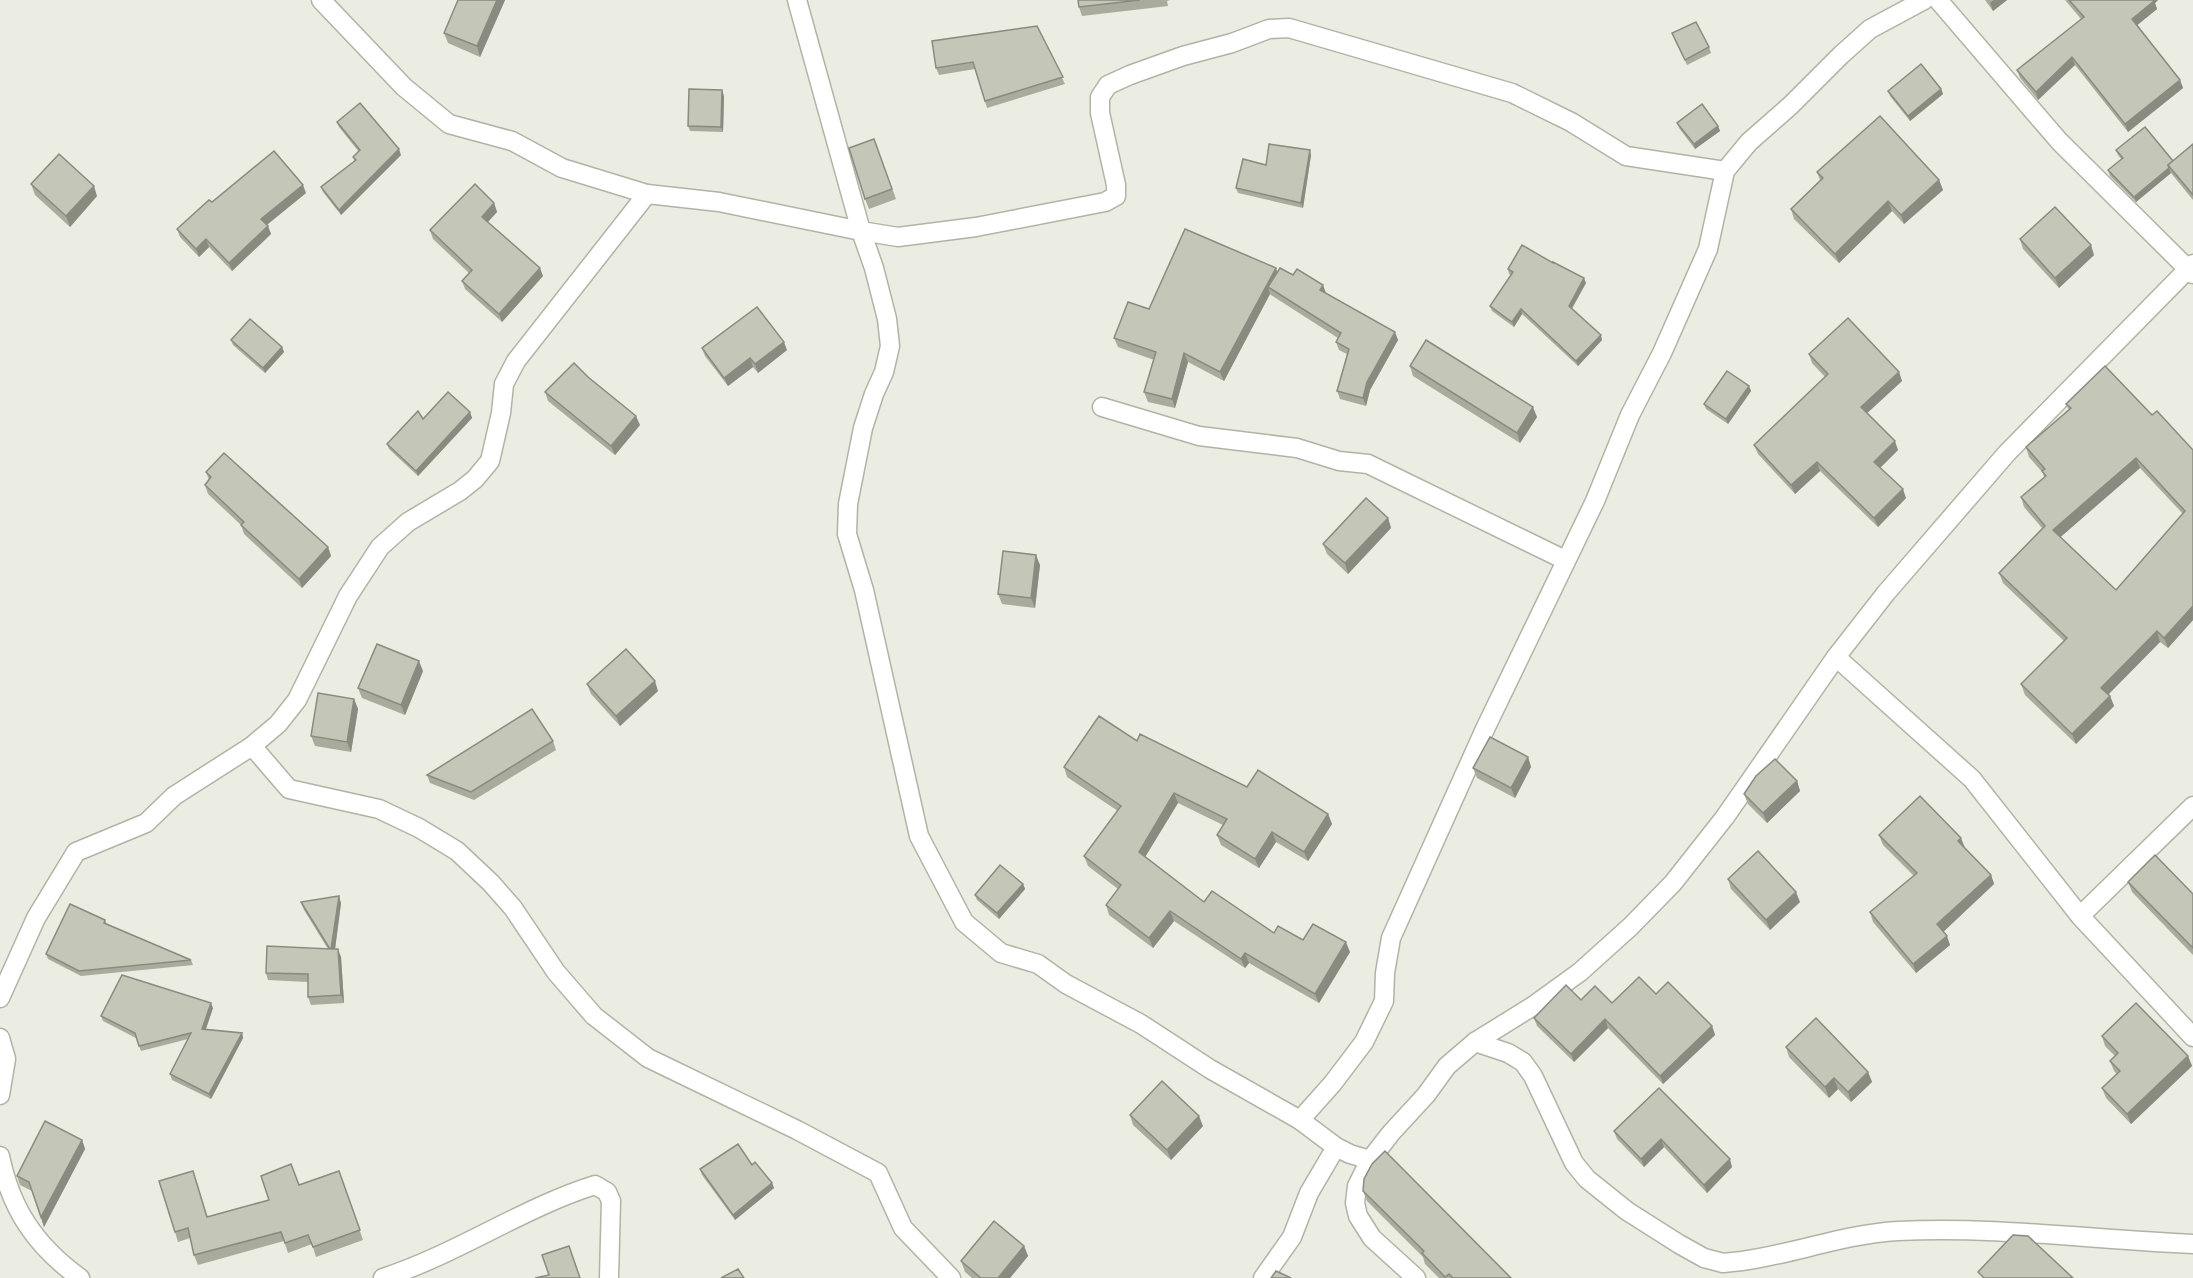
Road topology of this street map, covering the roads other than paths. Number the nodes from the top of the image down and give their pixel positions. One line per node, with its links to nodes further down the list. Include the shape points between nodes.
1 (321, 0): 6 (street, via 404,87 448,124 512,141 562,168)
2 (797, 0): 7 (street)
3 (1924, 0): 5 (street, via 1870,29 1749,142)
4 (1938, 0): 8 (street, via 2059,141)
5 (1725, 171): 7 (street, via 1626,156 1571,122 1512,93 1288,28 1269,29 1108,85 1100,97 1100,113 1116,196 1105,202 941,232 898,237); 10 (street, via 1708,249)
6 (647, 194): 7 (street, via 719,202); 12 (street, via 516,361 504,384 490,461 460,491 408,522 380,547 348,596 297,700 278,724)
7 (861, 231): 21 (street, via 887,319 890,346 863,428 848,504 847,534 864,590 919,836 964,922 1001,953 1038,964)
8 (2191, 269): 11 (street, via 2007,453)
9 (1102, 407): 10 (street, via 1199,436 1297,448 1339,461 1368,464)
10 (1565, 560): 21 (street, via 1391,938 1384,1001 1364,1042)
11 (1836, 657): 14 (street, via 1972,779); 18 (street, via 1725,817 1673,883 1580,972)
12 (252, 746): 15 (street, via 174,795 146,824 76,852 36,918); 29 (street, via 290,789 379,809 457,851 513,908 556,972 594,1016 648,1058 878,1173 903,1228)
13 (2193, 806): 14 (street)
14 (2080, 916): 16 (street)
15 (0, 998)
16 (2193, 1037)
17 (0, 1038): 19 (street)
18 (1475, 1042): 24 (street, via 1447,1066); 25 (street, via 1523,1062 1574,1162 1587,1179 1627,1211 1704,1258 1723,1263 1751,1260 1853,1236 1898,1231 2022,1233)
19 (3, 1061): 20 (street)
20 (0, 1095)
21 (1300, 1119): 22 (street)
22 (1336, 1147): 24 (street); 30 (street, via 1310,1193 1292,1237)
23 (0, 1156): 26 (street, via 16,1208 28,1227 58,1262)
24 (1371, 1160): 31 (street, via 1357,1186 1358,1216 1372,1238)
25 (2193, 1244)
26 (80, 1278)
27 (384, 1278): 28 (street, via 596,1185 607,1192 611,1201)
28 (609, 1278)
29 (951, 1278)
30 (1263, 1278)
31 (1416, 1278)

